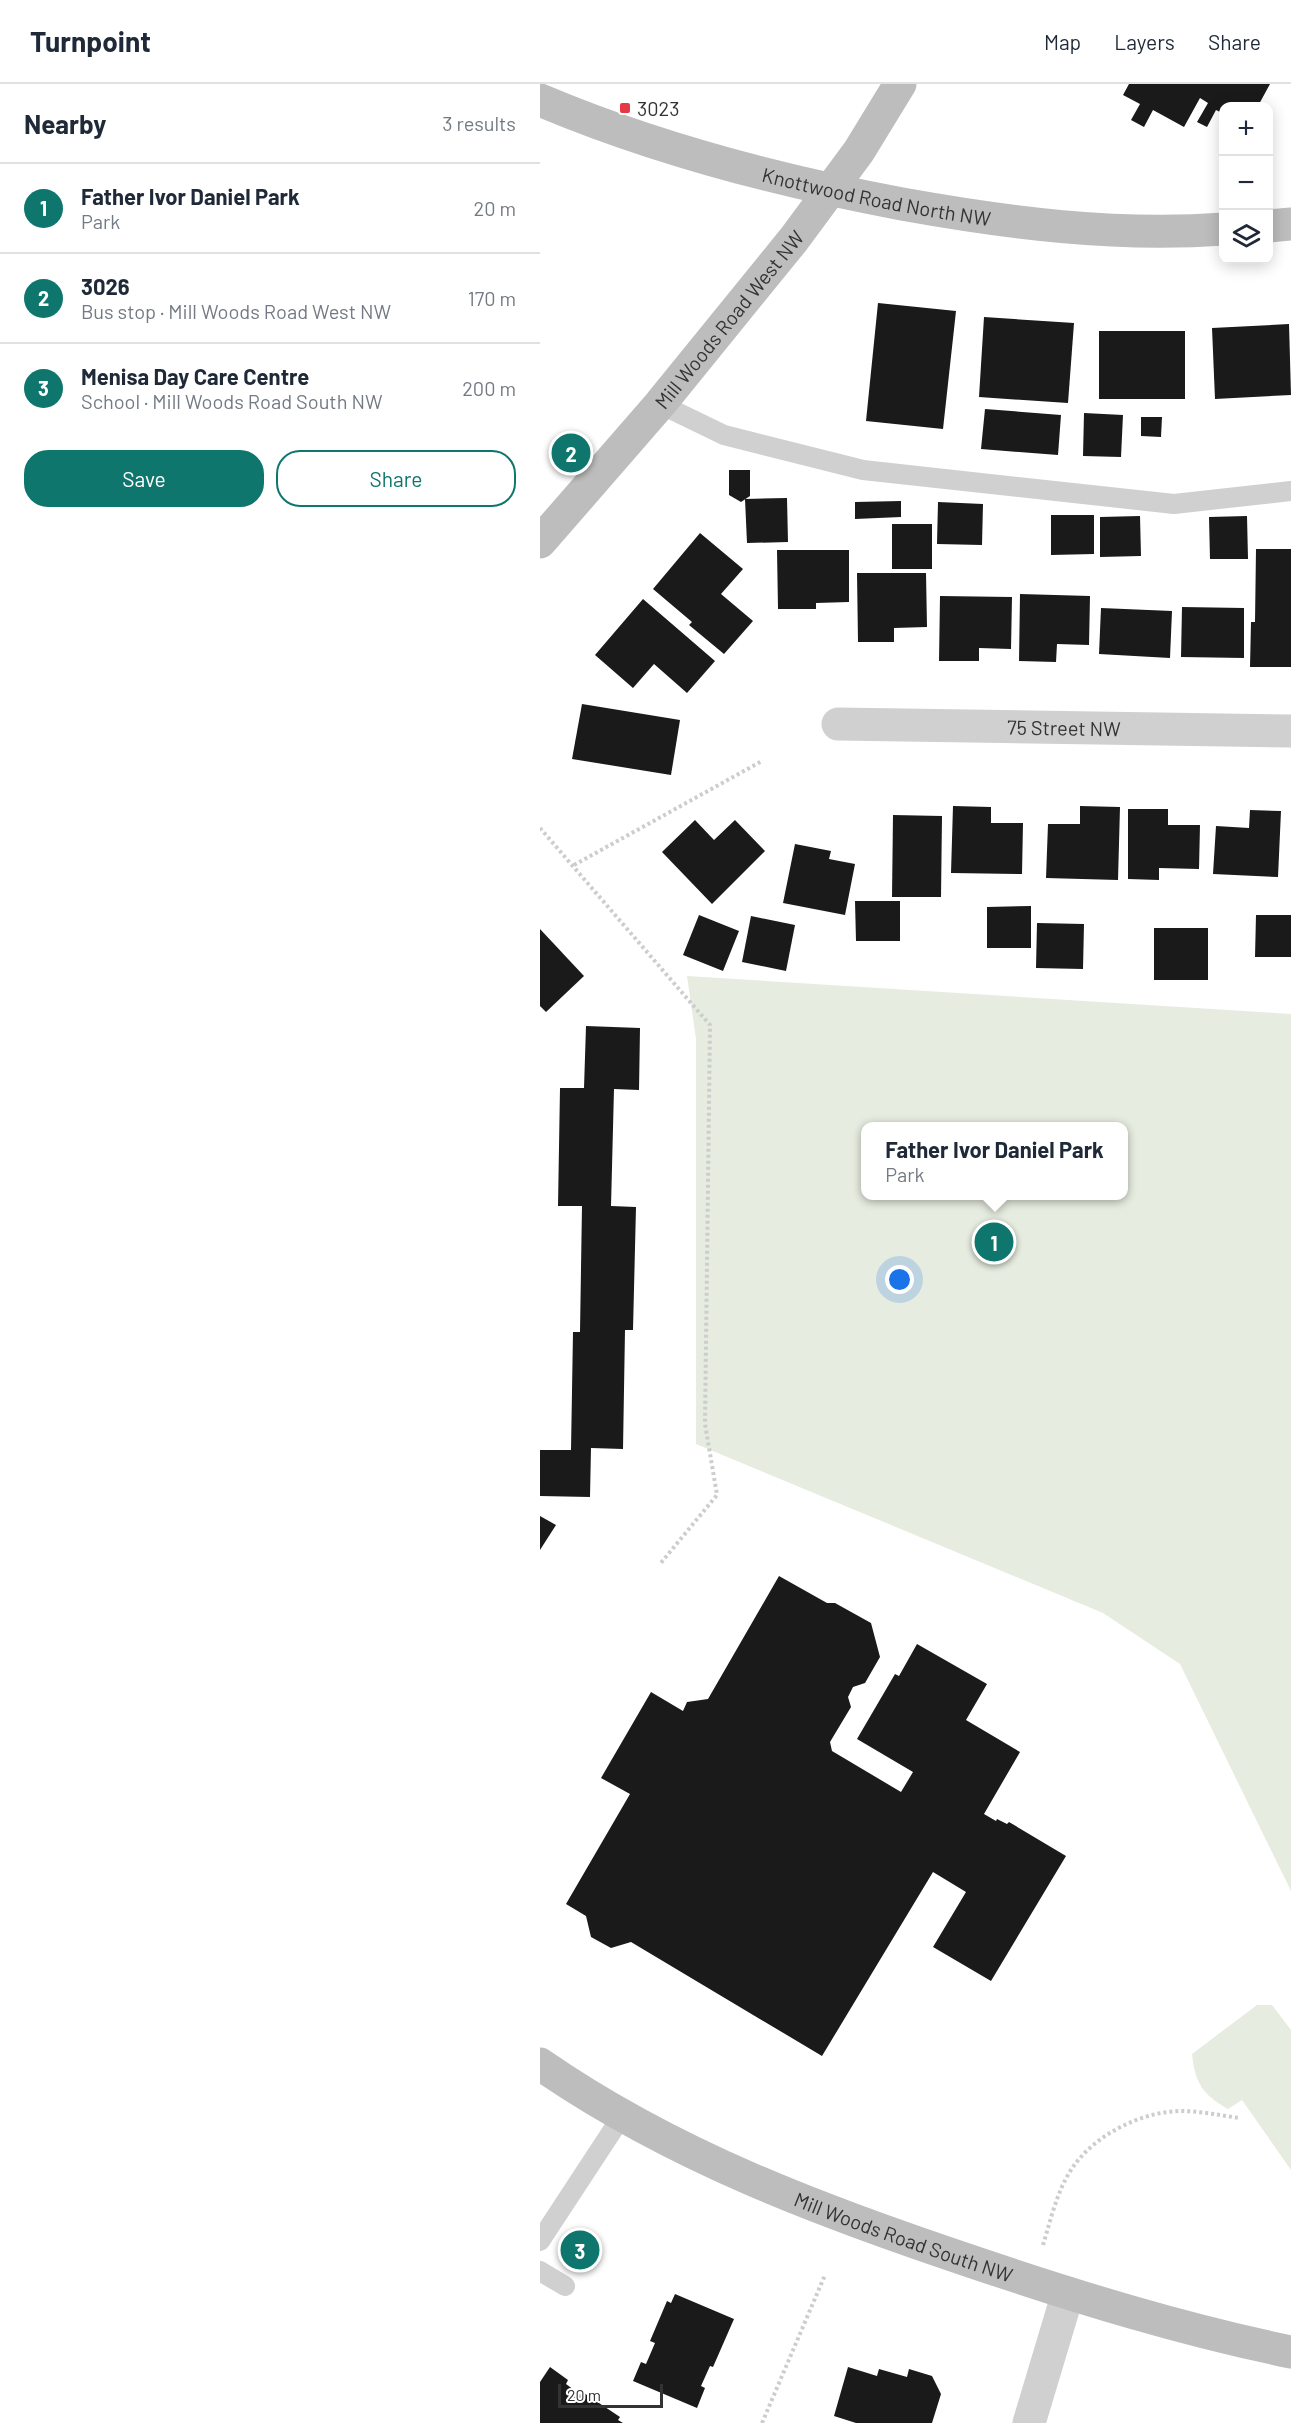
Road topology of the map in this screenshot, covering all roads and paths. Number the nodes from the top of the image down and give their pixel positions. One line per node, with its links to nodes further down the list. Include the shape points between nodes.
1 (900, 84): 3 (street, Mill Woods Road West NW)
2 (540, 100): 3 (street, Knottwood Road North NW, via 674,149)
3 (831, 191): 6 (street, Knottwood Road North NW, via 971,216 1084,230); 7 (street, Mill Woods Road West NW)
4 (1291, 224): 5 (street)
5 (1273, 226)
6 (1219, 229)
7 (660, 404): 8 (lane, via 724,435 863,470 1174,504); 9 (street, Mill Woods Road West NW)
8 (1291, 490)
9 (540, 542)
10 (838, 724): 11 (street, 75 Street NW)
11 (1291, 731)
12 (762, 761): 14 (path)
13 (540, 828): 14 (path)
14 (574, 865): 15 (path, via 710,1025 705,1424 717,1495)
15 (660, 1564)
16 (540, 2064): 17 (street, Mill Woods Road South NW)
17 (622, 2116): 19 (lane); 24 (street, Mill Woods Road South NW, via 774,2190)
18 (1239, 2118): 20 (path, via 1178,2111 1155,2114 1111,2133 1073,2166)
19 (540, 2241)
20 (1043, 2245)
21 (540, 2271): 23 (lane)
22 (825, 2275): 26 (path)
23 (565, 2286)
24 (1068, 2294): 25 (street, Mill Woods Road South NW); 27 (street)
25 (1291, 2352)
26 (762, 2423)
27 (1029, 2423)

